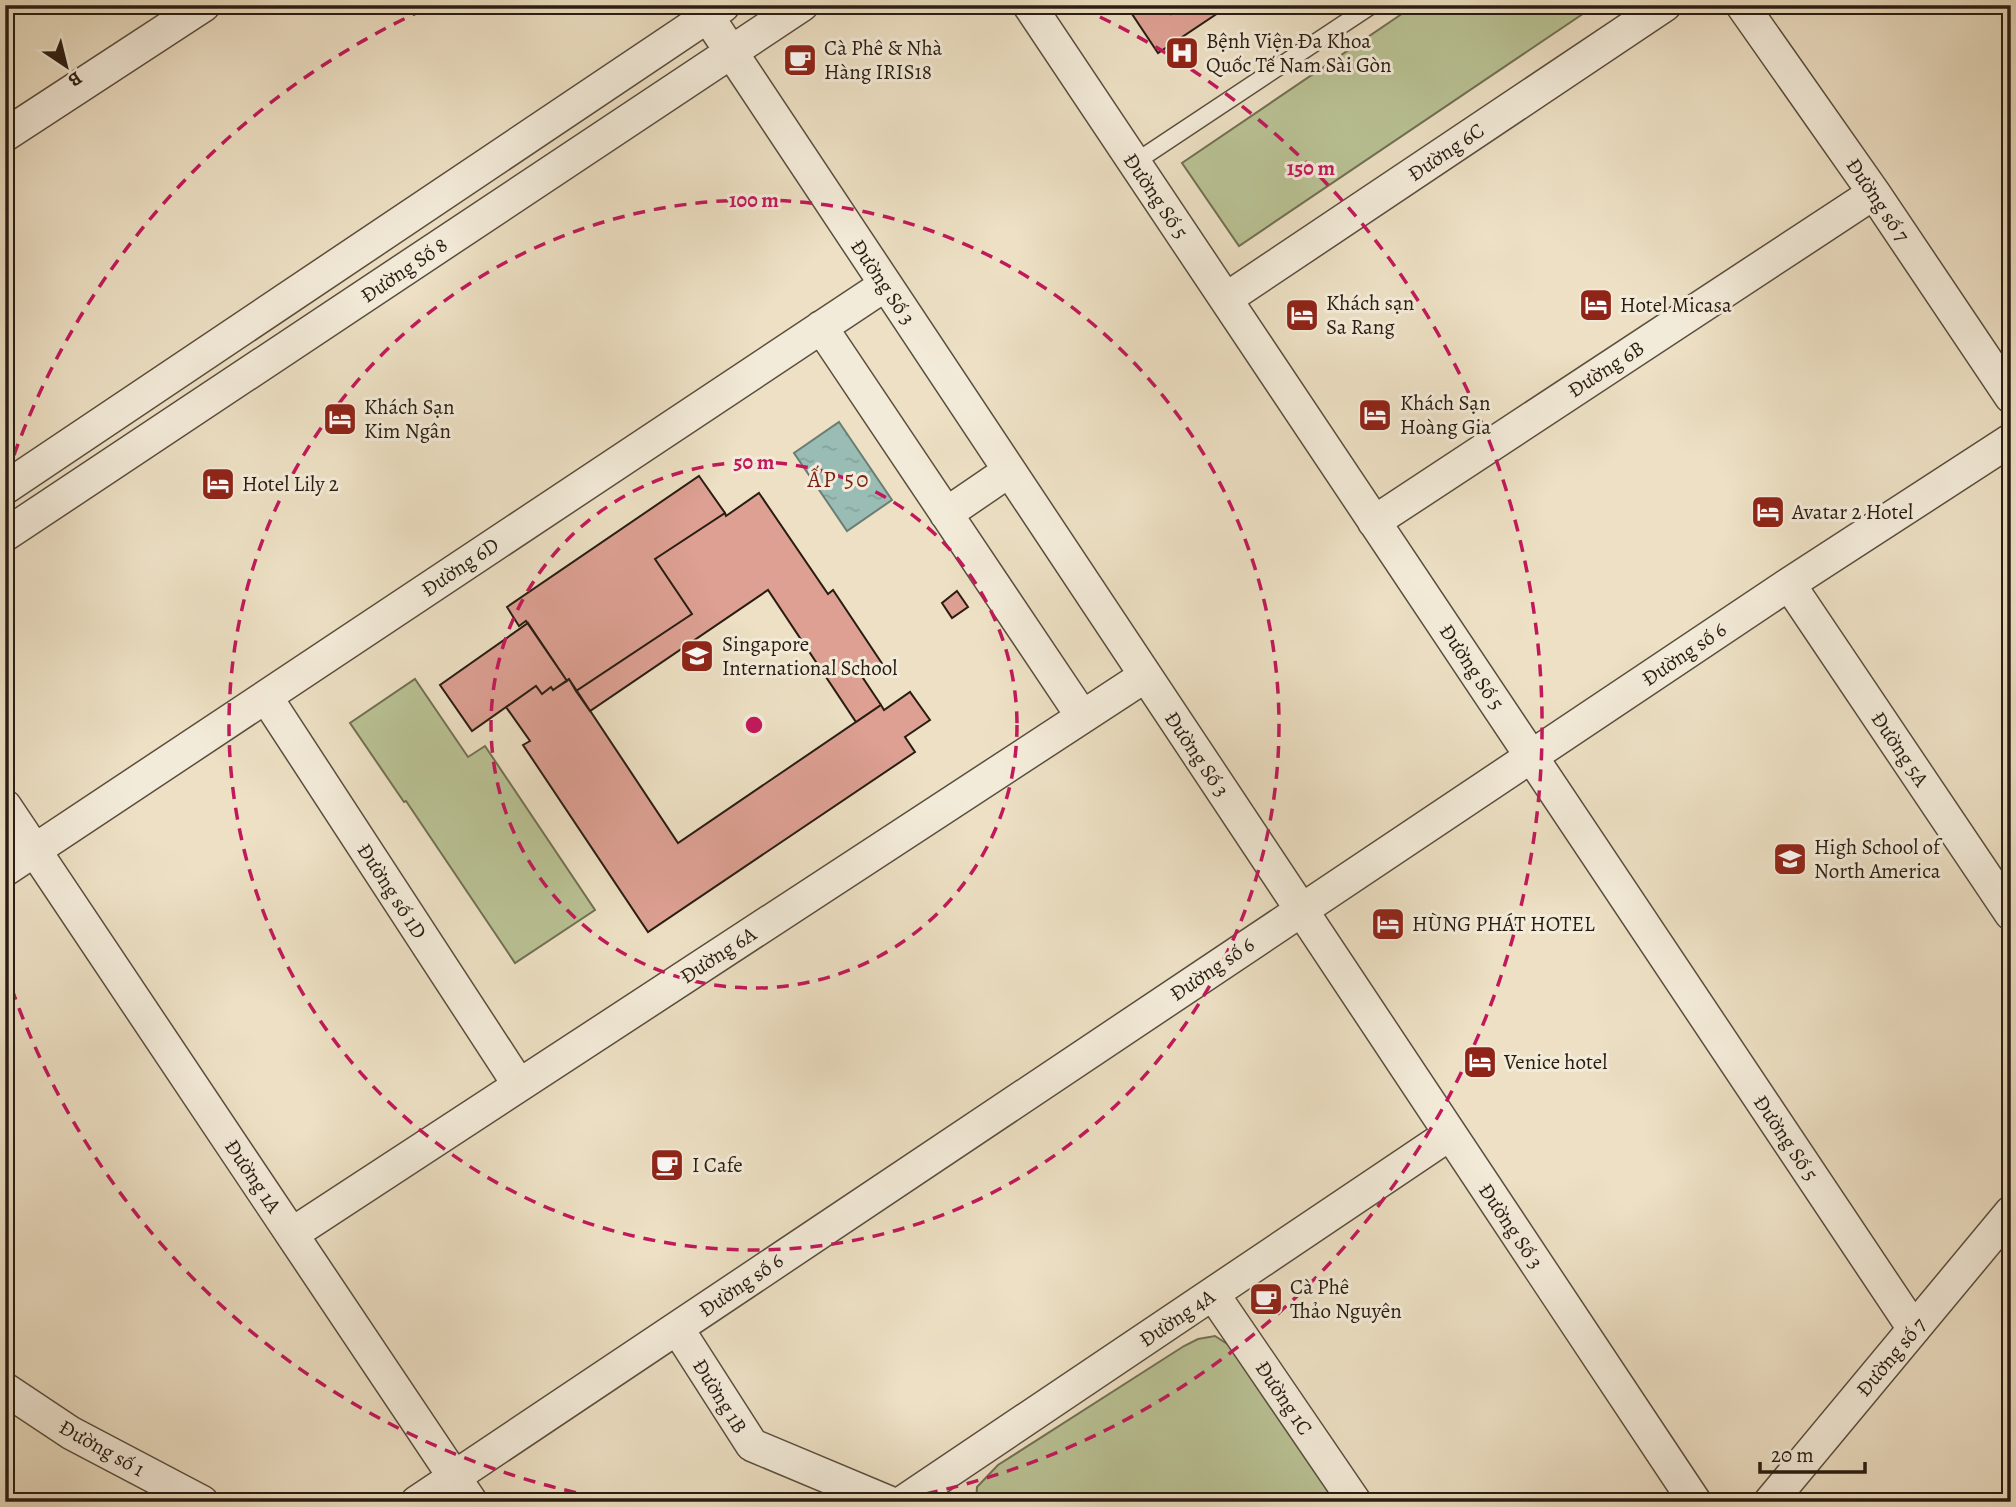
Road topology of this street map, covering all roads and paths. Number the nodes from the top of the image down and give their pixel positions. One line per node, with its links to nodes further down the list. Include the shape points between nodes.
1 (204, 5): 9 (street)
2 (802, 5): 8 (street, Đường Số 8)
3 (1029, 5): 10 (street, Đường Số 5)
4 (1373, 5): 10 (lane)
5 (1665, 5): 13 (street, Đường 6C)
6 (1742, 5): 11 (street, Đường số 7)
7 (710, 9): 8 (street, Đường Số 3); 18 (street, Đường Số 8)
8 (731, 53): 12 (street, Đường Số 3); 21 (street, Đường Số 8)
9 (5, 135)
10 (1134, 163): 13 (street, Đường Số 5)
11 (1874, 193): 15 (street, Đường số 7); 20 (street, Đường 6B)
12 (885, 285): 14 (street, Đường 6D); 17 (street, Đường Số 3)
13 (1226, 299): 20 (street, Đường Số 5)
14 (821, 327): 19 (street); 24 (street, Đường 6D)
15 (2011, 397)
16 (2011, 440): 22 (street, Đường số 6)
17 (1009, 471): 19 (street); 23 (street, Đường Số 3)
18 (5, 488)
19 (946, 514): 25 (street)
20 (1374, 522): 26 (street, Đường Số 5)
21 (5, 535)
22 (1789, 584): 26 (street, Đường số 6); 31 (street, Đường 5A)
23 (1145, 676): 25 (street, Đường 6A); 30 (street, Đường Số 3)
24 (266, 696): 28 (street, Đường 6D); 32 (street, Đường số 1D)
25 (1082, 716): 32 (street, Đường 6A)
26 (1531, 756): 30 (street, Đường số 6); 38 (street, Đường Số 5)
27 (5, 806): 28 (street)
28 (35, 850): 29 (street); 35 (street, Đường 1A)
29 (5, 870)
30 (1301, 910): 33 (street, Đường Số 3); 37 (street, Đường số 6)
31 (2011, 914)
32 (519, 1085): 35 (street, Đường 6A)
33 (1450, 1134): 36 (street, Đường 4A); 46 (street, Đường Số 3)
34 (2011, 1212): 38 (street, Đường số 7)
35 (292, 1234): 40 (street, Đường 1A)
36 (1213, 1294): 44 (street, Đường 4A); 45 (street, Đường 1C)
37 (677, 1328): 40 (street, Đường số 6); 43 (street, Đường 1B, via 752,1445)
38 (1914, 1329): 47 (street, Đường số 7)
39 (5, 1389): 41 (street, Đường số 1, via 71,1433)
40 (462, 1489): 42 (street, Đường số 6)
41 (202, 1502)
42 (417, 1502)
43 (888, 1502)
44 (903, 1502)
45 (1355, 1502)
46 (1695, 1502)
47 (1770, 1502)

